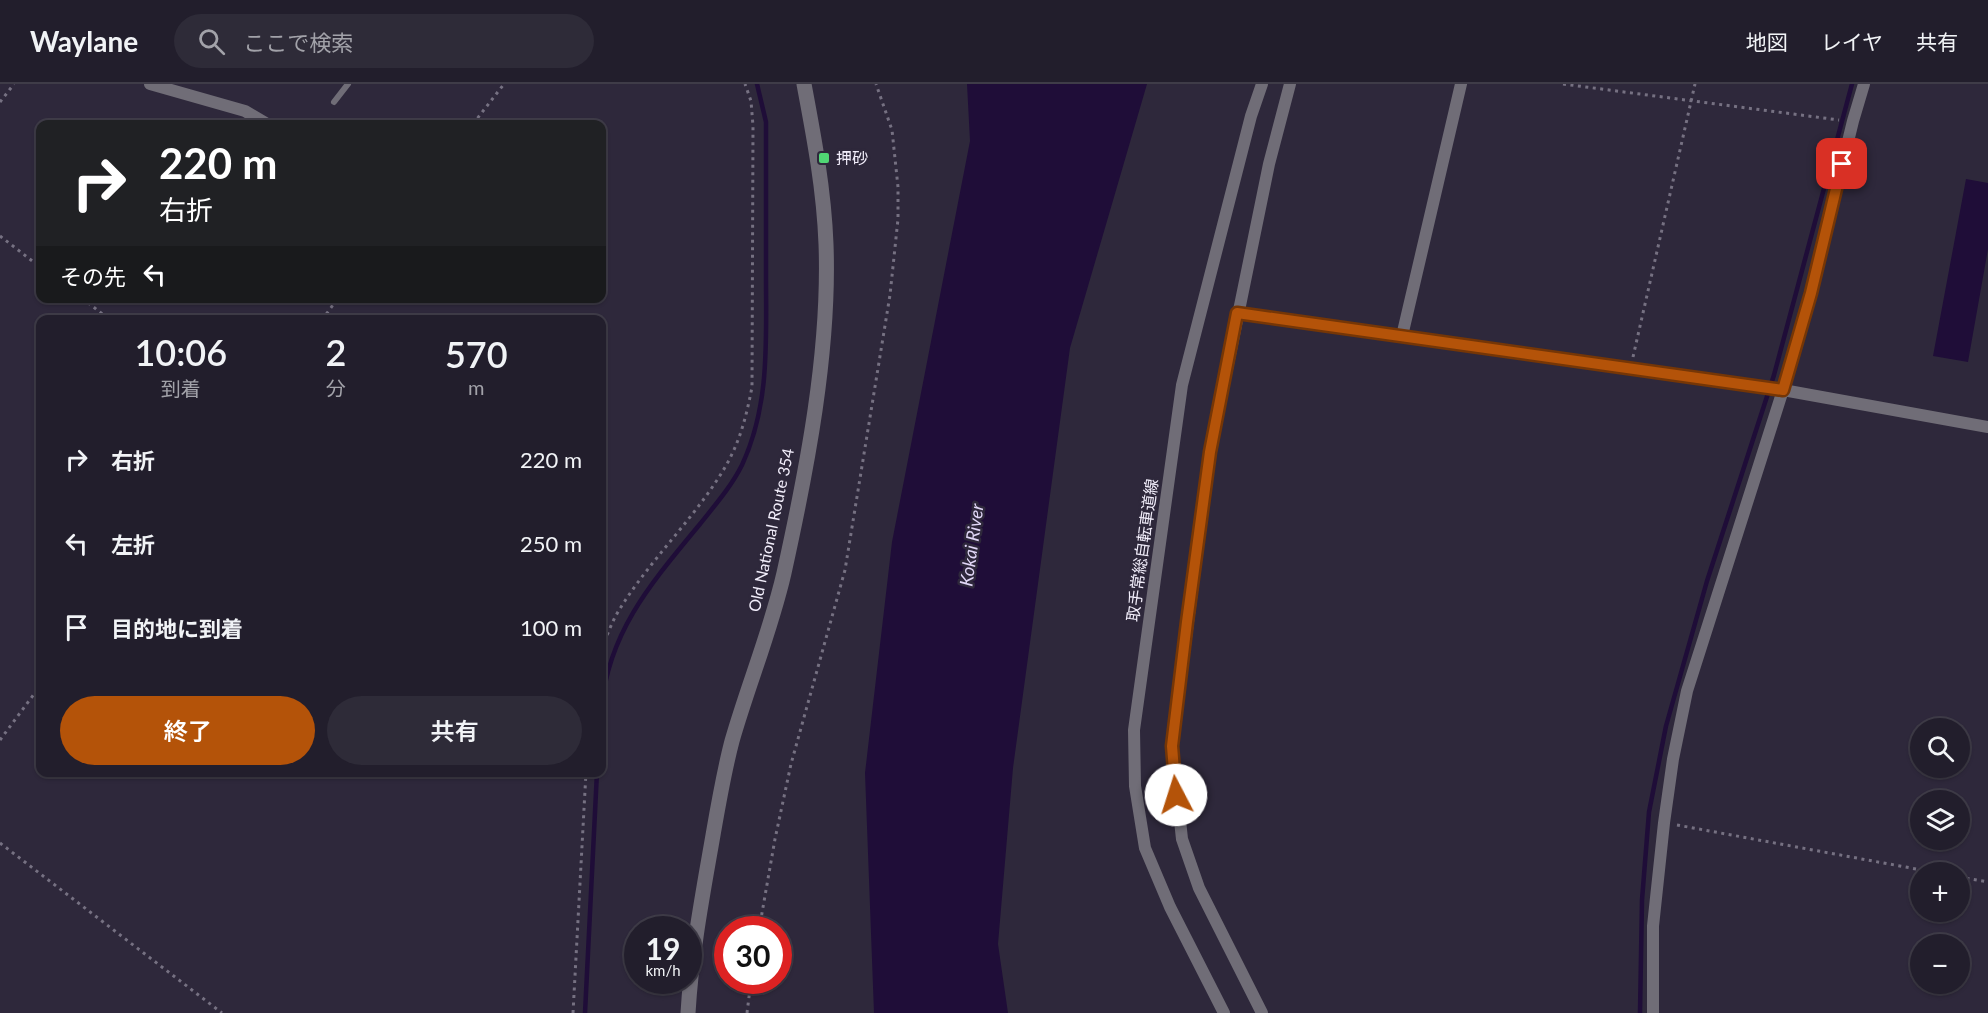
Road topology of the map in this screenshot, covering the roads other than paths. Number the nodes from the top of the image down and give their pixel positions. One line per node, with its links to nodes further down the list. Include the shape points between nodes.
1 (150, 84): 9 (street, via 245,111)
2 (348, 84): 8 (lane)
3 (804, 84): 14 (street, Old National Route 354, via 826,244 822,352 814,416 783,575 731,745 717,811)
4 (1262, 84): 15 (street, 取手常総自転車道線, via 1182,385 1134,730 1135,786 1144,848)
5 (1290, 84): 10 (street)
6 (1461, 84): 11 (street)
7 (1864, 84): 12 (street)
8 (334, 102)
9 (260, 120)
10 (1237, 313): 11 (street); 16 (street, via 1210,452 1172,746 1182,839 1199,888)
11 (1402, 336): 12 (street)
12 (1783, 390): 13 (street); 17 (street, via 1688,691 1673,759 1653,926)
13 (1988, 427)
14 (688, 1013)
15 (1224, 1013)
16 (1262, 1013)
17 (1653, 1013)

